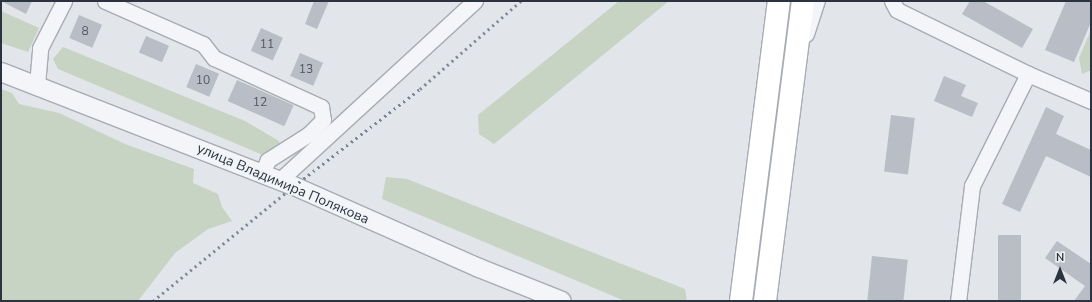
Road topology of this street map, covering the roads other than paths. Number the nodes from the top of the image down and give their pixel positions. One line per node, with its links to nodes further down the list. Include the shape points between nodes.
1 (64, 1): 11 (street, via 40,48)
2 (105, 1): 13 (street, via 203,44 214,58 321,107 323,120 309,134 268,160)
3 (779, 1): 16 (highway)
4 (803, 1): 8 (highway)
5 (817, 1): 8 (street, via 808,31)
6 (892, 1): 10 (street, via 897,10)
7 (471, 2): 14 (street)
8 (797, 51): 17 (highway)
9 (1, 72): 11 (street, улица Владимира Полякова)
10 (1028, 74): 12 (street); 18 (street, via 972,186)
11 (37, 85): 13 (street, улица Владимира Полякова)
12 (1091, 101)
13 (262, 173): 14 (street, улица Владимира Полякова)
14 (280, 180): 15 (street, улица Владимира Полякова)
15 (562, 301)
16 (741, 301)
17 (765, 301)
18 (958, 301)

